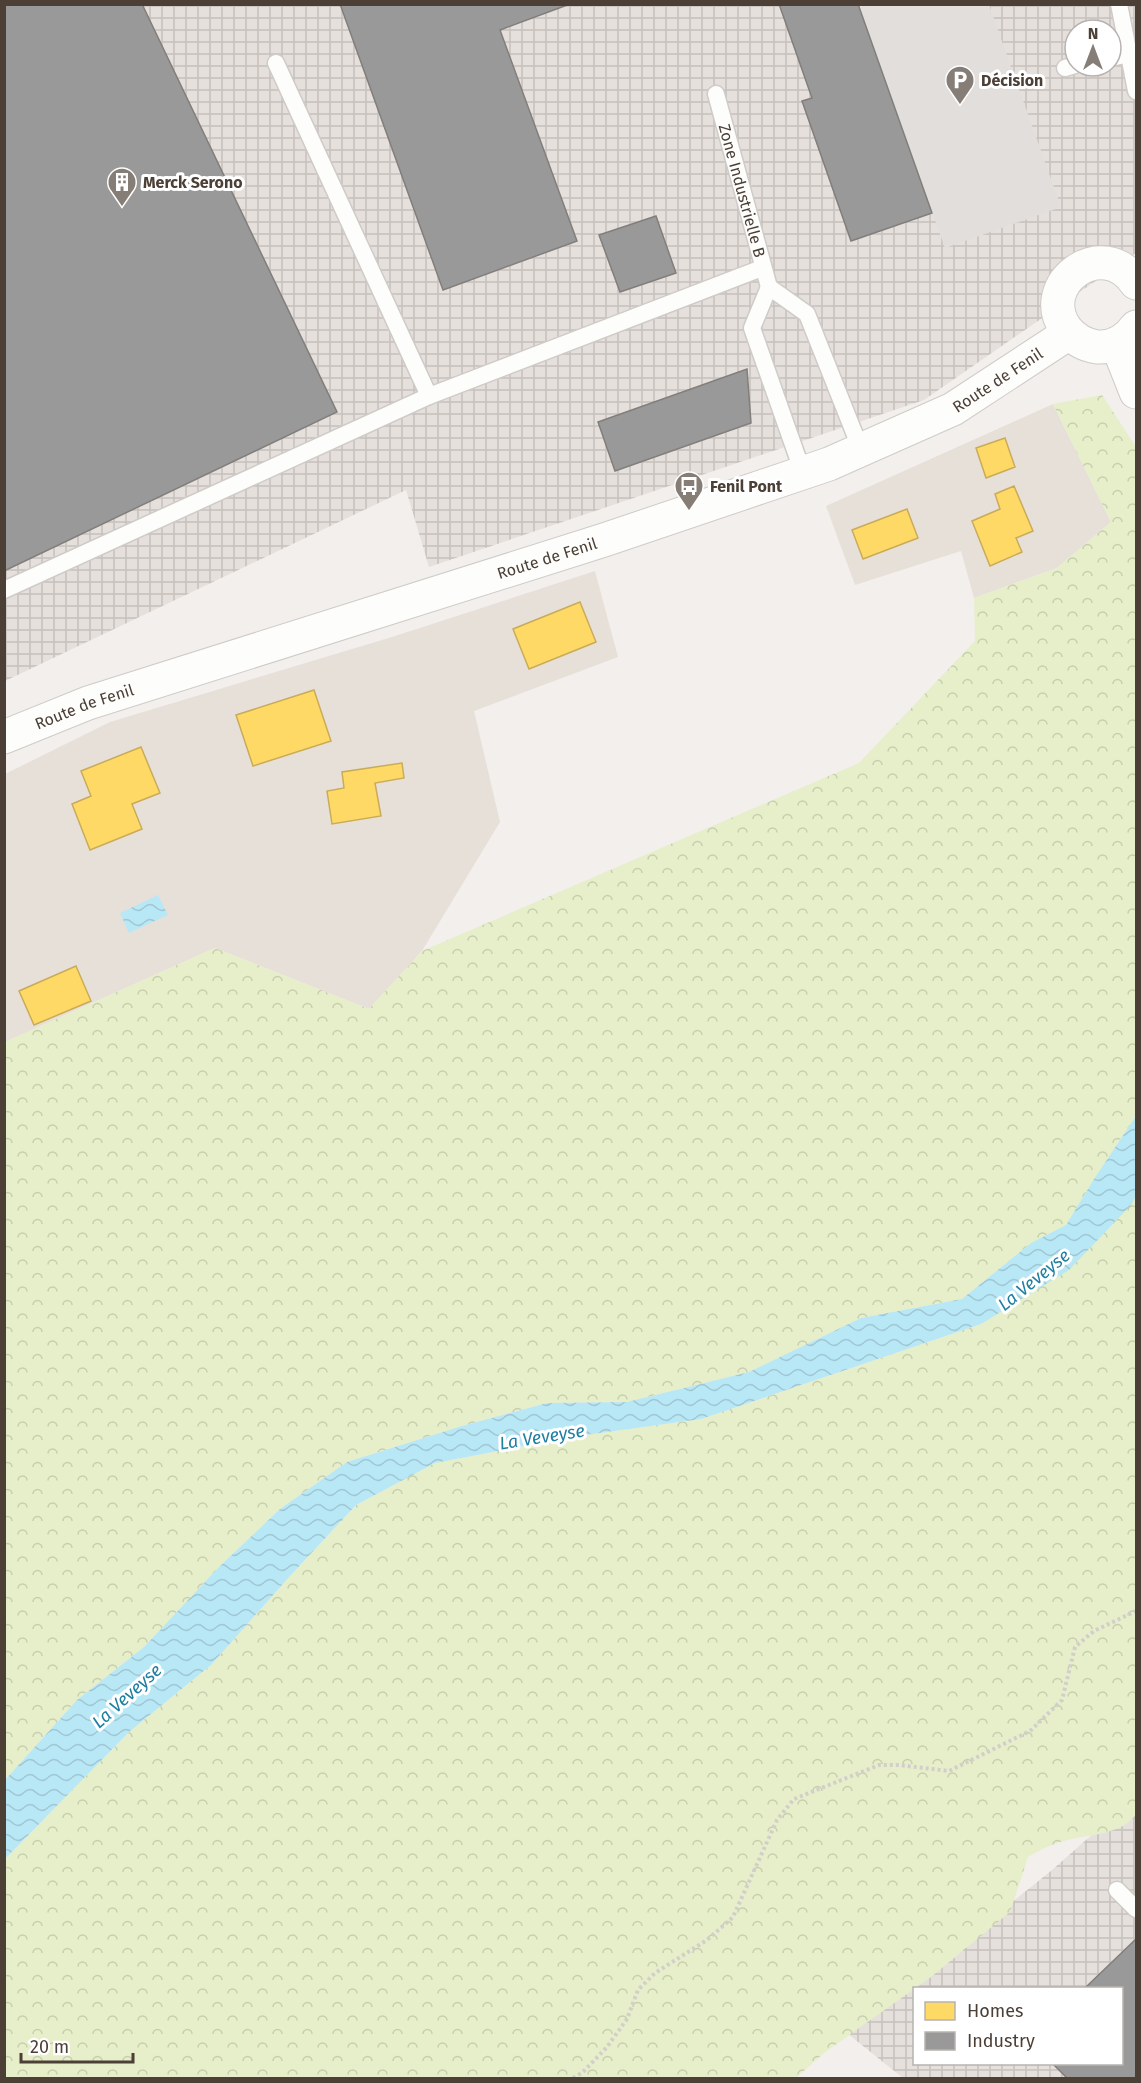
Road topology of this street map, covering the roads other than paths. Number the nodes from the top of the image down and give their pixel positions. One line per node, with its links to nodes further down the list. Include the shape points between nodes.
1 (1119, 4): 2 (lane)
2 (1129, 54): 3 (lane); 5 (lane)
3 (1123, 55)
4 (276, 63): 13 (lane)
5 (1137, 91)
6 (716, 94): 7 (lane, Zone Industrielle B)
7 (762, 268): 9 (lane, Zone Industrielle B); 13 (lane)
8 (1137, 283): 10 (street, via 1120,267 1105,262 1080,268 1066,281 1059,298 1060,316)
9 (769, 287): 14 (lane, via 807,314); 15 (lane, via 752,328)
10 (1069, 333): 11 (street, via 1083,343 1100,347); 14 (street, Route de Fenil, via 953,409)
11 (1127, 335): 12 (street)
12 (1137, 392)
13 (429, 396): 16 (lane)
14 (861, 450): 15 (street, Route de Fenil)
15 (803, 473): 17 (street, Route de Fenil)
16 (4, 590)
17 (88, 703): 18 (lane); 19 (street, Route de Fenil)
18 (4, 721)
19 (4, 737)
20 (1117, 1890): 21 (lane)
21 (1137, 1908)

